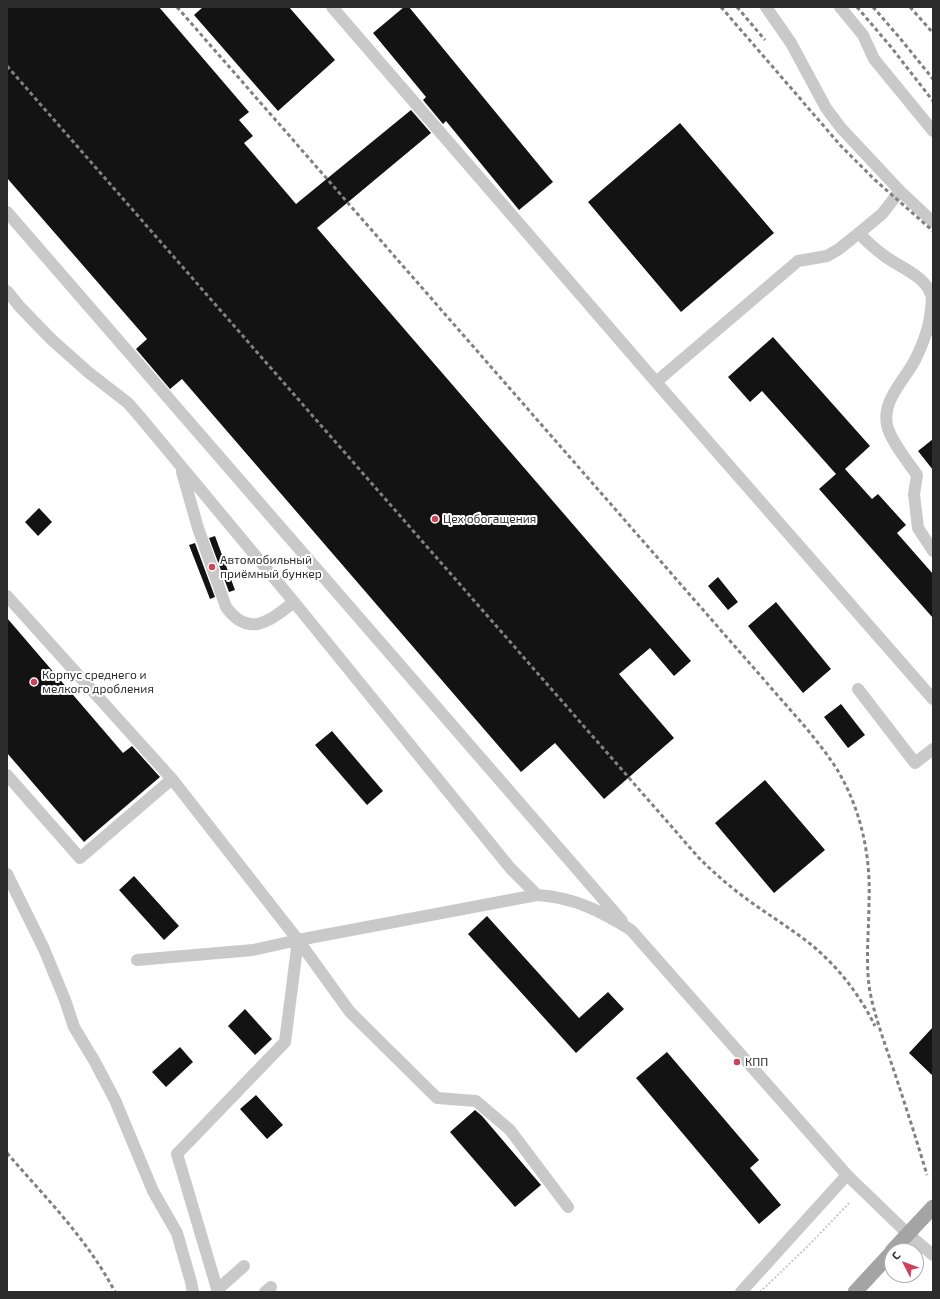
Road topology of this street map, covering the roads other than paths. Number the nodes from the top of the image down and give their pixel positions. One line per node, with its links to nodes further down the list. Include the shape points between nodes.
1 (332, 7): 10 (lane)
2 (766, 7): 5 (lane, via 791,43 826,108 854,143)
3 (840, 7): 4 (lane, via 863,35 874,59)
4 (933, 131)
5 (900, 191): 7 (lane); 8 (lane, via 882,214)
6 (7, 212): 22 (lane)
7 (933, 222)
8 (859, 233): 10 (lane, via 827,256 798,261); 12 (lane, via 876,249 922,282 929,291 932,302 928,330 914,361 892,396 886,417 887,427 895,442 917,475 914,494 918,528)
9 (7, 291): 11 (lane, via 51,339 128,403)
10 (656, 382): 16 (lane)
11 (181, 467): 14 (lane); 14 (lane, via 198,528 230,612 253,625 271,620)
12 (933, 551)
13 (7, 596): 19 (lane)
14 (294, 602): 21 (lane, via 511,869)
15 (858, 689): 17 (lane, via 915,763)
16 (933, 699)
17 (933, 749)
18 (7, 775): 19 (lane, via 80,858)
19 (172, 779): 23 (lane)
20 (7, 874): 34 (lane, via 44,949 74,1027 96,1062 153,1190 177,1233)
21 (537, 895): 22 (lane, via 576,901 611,917); 23 (lane)
22 (631, 930): 25 (lane)
23 (298, 940): 24 (lane, via 253,950); 26 (lane, via 350,1012 437,1098 476,1101 510,1130); 33 (lane, via 285,1042 177,1154)
24 (137, 960)
25 (847, 1175): 28 (lane); 35 (lane)
26 (568, 1207)
27 (933, 1207): 28 (main road)
28 (908, 1234): 29 (main road); 30 (lane)
29 (900, 1243)
30 (933, 1256)
31 (884, 1260): 36 (main road)
32 (244, 1266): 33 (lane)
33 (218, 1291)
34 (193, 1292)
35 (741, 1292)
36 (855, 1292)

